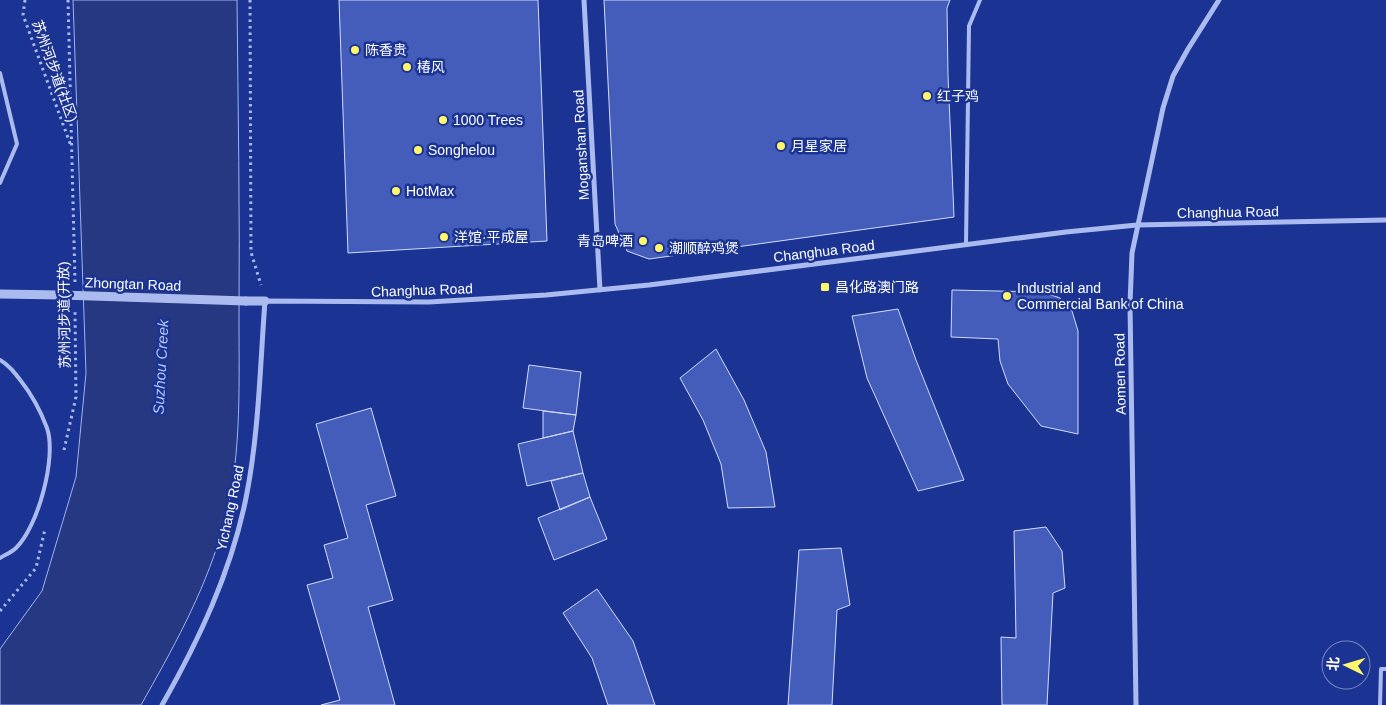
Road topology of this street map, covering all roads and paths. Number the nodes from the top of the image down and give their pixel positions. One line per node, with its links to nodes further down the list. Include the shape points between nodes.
1 (26, 0): 8 (path, 苏州河步道(社区), via 23,15)
2 (68, 0): 8 (path, 苏州河步道(开放))
3 (250, 0): 16 (path, via 251,252)
4 (584, 0): 13 (street, Moganshan Road)
5 (980, 0): 12 (lane, via 969,26)
6 (1219, 0): 11 (street, Aomen Road, via 1173,76)
7 (0, 73): 9 (lane, via 17,144)
8 (72, 149): 14 (path, 苏州河步道(开放))
9 (0, 184)
10 (1386, 220): 11 (street, Changhua Road)
11 (1138, 225): 12 (street, Changhua Road); 25 (street, Aomen Road, via 1132,253 1130,304)
12 (966, 244): 13 (street, Changhua Road)
13 (600, 290): 16 (street, Changhua Road, via 429,302)
14 (75, 291)
15 (0, 294): 16 (street, Zhongtan Road, bridge)
16 (265, 301): 24 (street, Yichang Road, via 255,431 246,497 230,560 205,623)
17 (75, 310): 19 (path, 苏州河步道(开放), via 76,397)
18 (0, 360): 21 (lane, via 32,395 48,430 50,464 30,527 17,548)
19 (63, 454)
20 (47, 520): 22 (path, via 36,568)
21 (0, 558)
22 (0, 611)
23 (1386, 669): 26 (lane, via 1381,669)
24 (162, 705)
25 (1136, 705)
26 (1380, 705)

